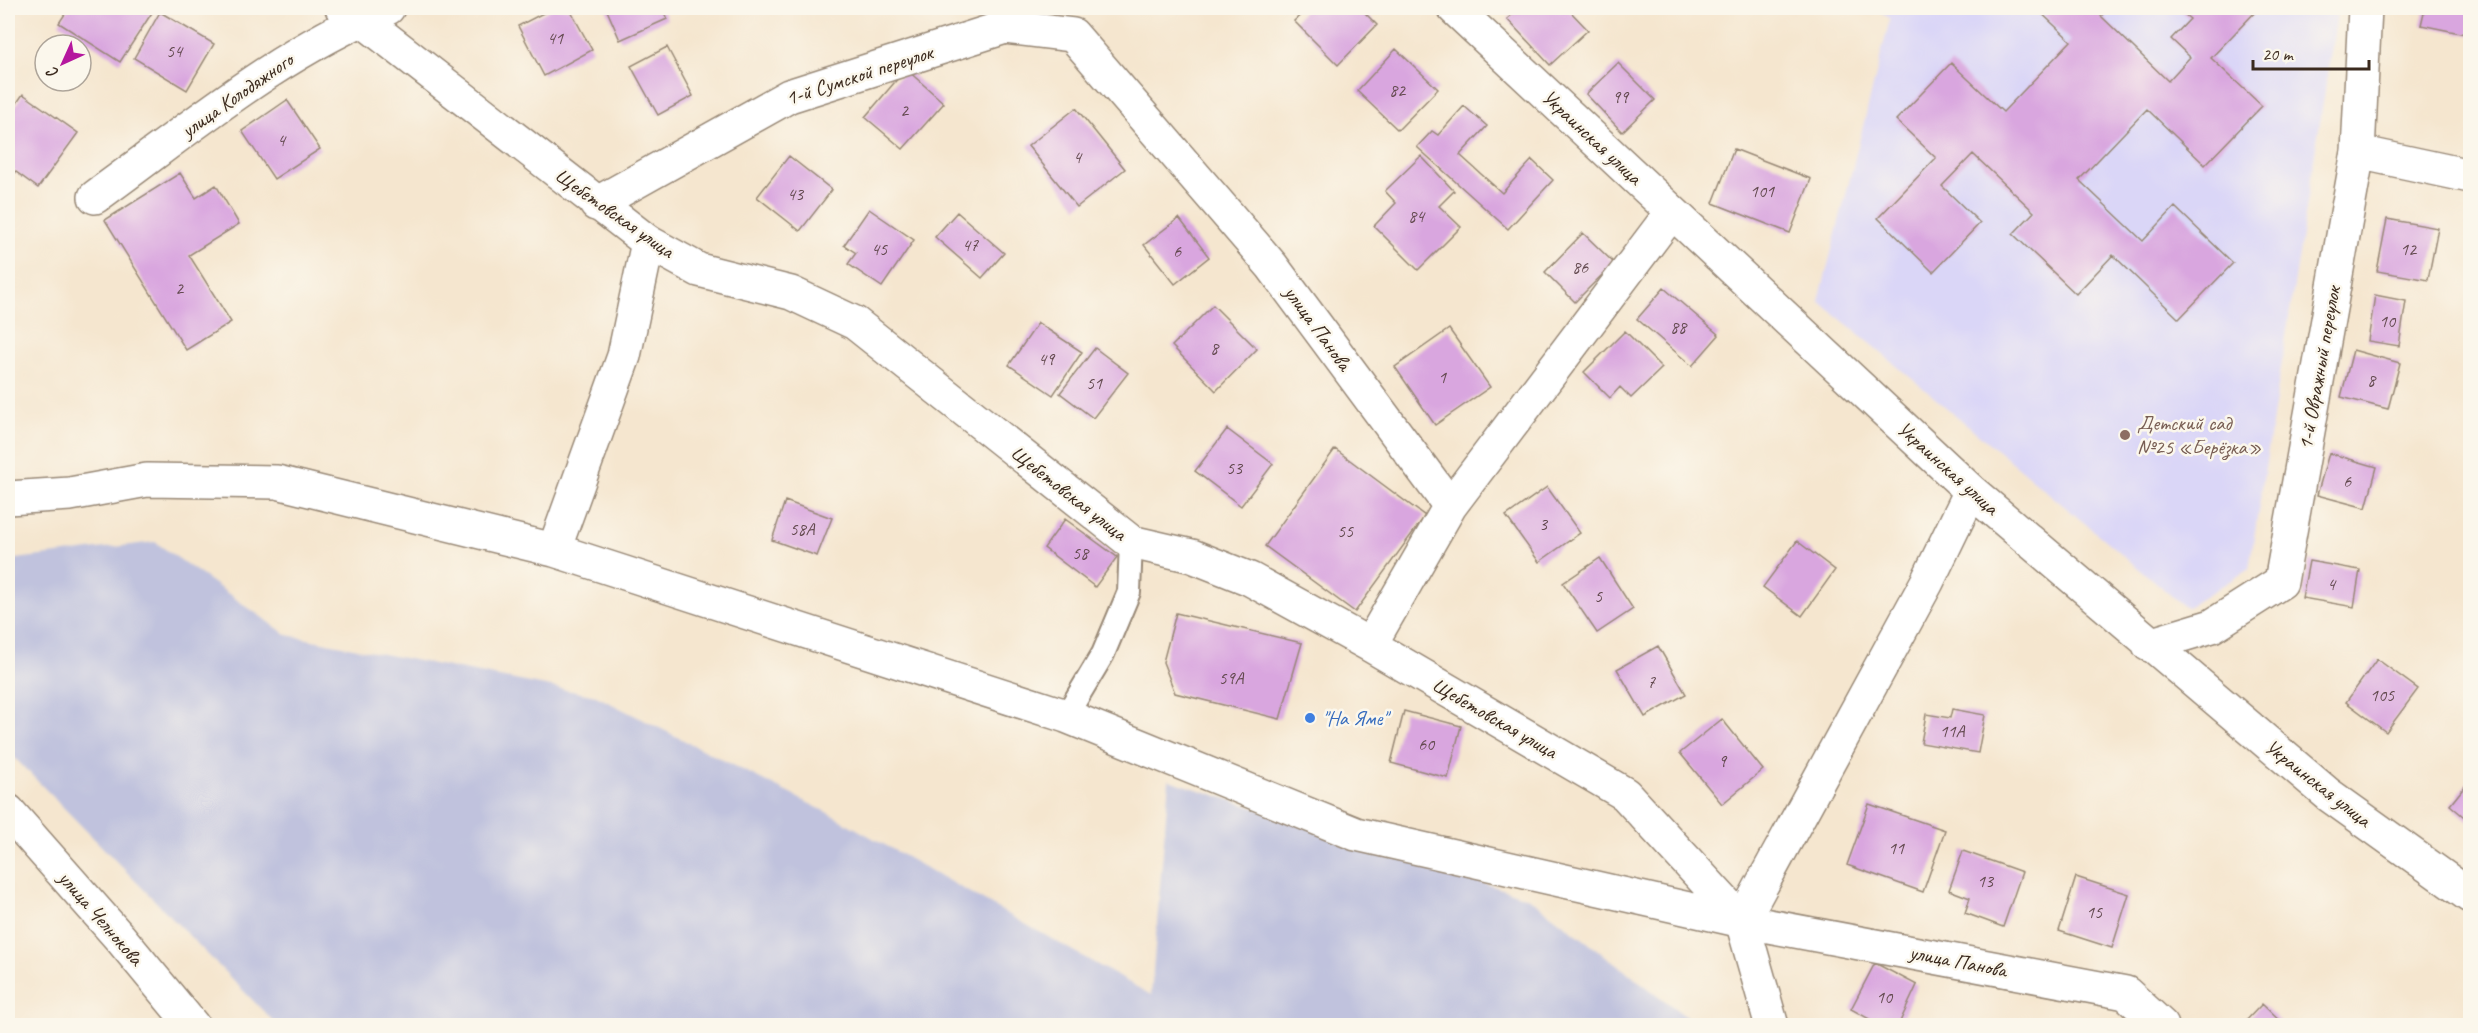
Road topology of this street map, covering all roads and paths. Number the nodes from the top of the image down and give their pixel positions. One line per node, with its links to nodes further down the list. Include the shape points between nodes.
1 (1454, 8): 9 (street, Украинская улица)
2 (2366, 8): 5 (street, 1-й Овражный переулок)
3 (364, 11): 7 (street, улица Колодяжного, via 287,57); 8 (street, Щебетовская улица)
4 (1073, 35): 8 (street, 1-й Сумской переулок, via 1005,27 789,96); 13 (street, улица Панова, via 1272,266)
5 (2358, 152): 6 (street); 17 (street, 1-й Овражный переулок, via 2281,582 2212,626)
6 (2470, 176)
7 (95, 197)
8 (596, 204): 10 (street, Щебетовская улица)
9 (1672, 212): 11 (street, Украинская улица); 13 (street)
10 (648, 242): 14 (street, Щебетовская улица, via 699,270 791,293 855,323); 15 (street, via 624,356)
11 (1971, 491): 17 (street, Украинская улица); 21 (street, via 1927,582)
12 (8, 498): 15 (street, улица Панова, via 70,494 147,480 277,482)
13 (1450, 506): 16 (street)
14 (1131, 542): 16 (street, Щебетовская улица, via 1192,556 1250,579); 18 (lane, via 1129,592 1103,654)
15 (554, 550): 18 (street, улица Панова)
16 (1370, 645): 21 (street, Щебетовская улица, via 1625,794)
17 (2150, 645): 20 (street, Украинская улица, via 2329,795)
18 (1066, 716): 21 (street, улица Панова, via 1356,834)
19 (8, 811): 22 (street, улица Челнокова)
20 (2470, 896)
21 (1742, 921): 23 (street, Щебетовская улица); 24 (street, улица Панова, via 2126,993)
22 (193, 1026)
23 (1772, 1026)
24 (2162, 1026)

